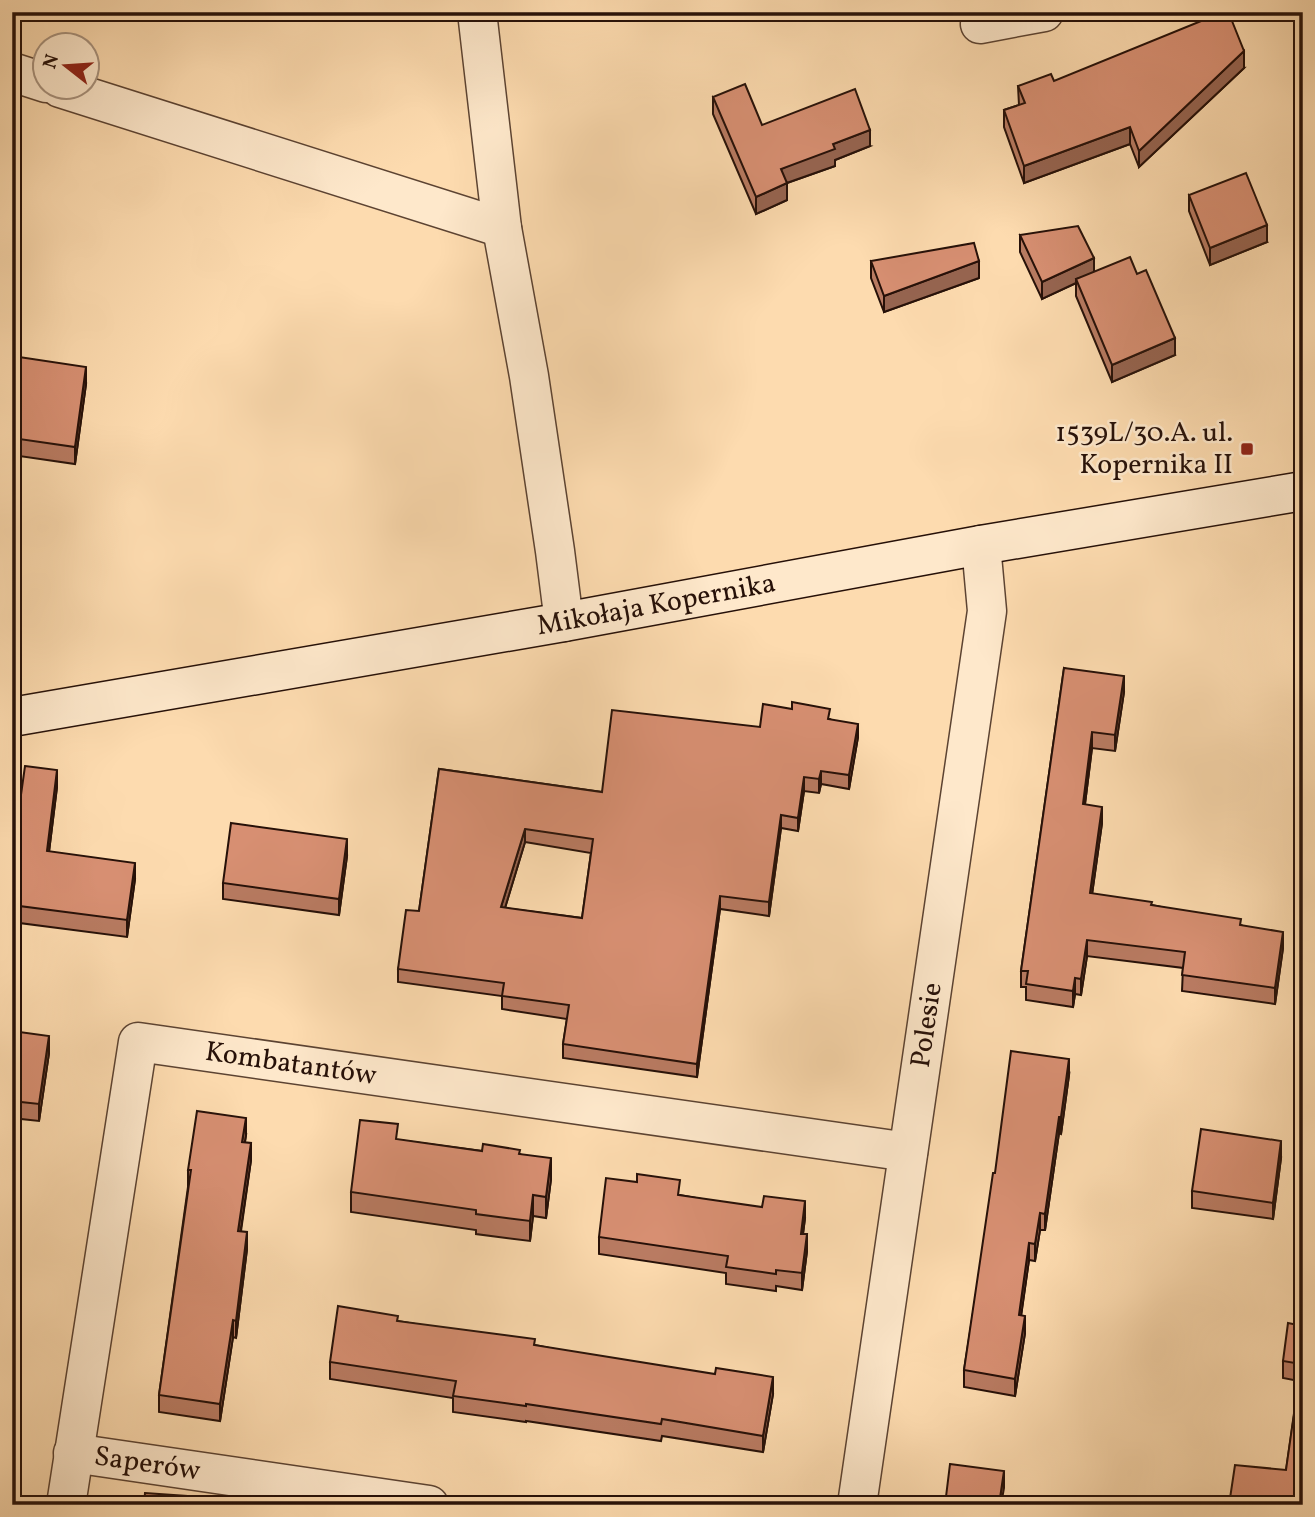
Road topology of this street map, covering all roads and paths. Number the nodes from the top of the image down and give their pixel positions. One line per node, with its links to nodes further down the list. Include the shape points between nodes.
1 (477, 12): 7 (street)
2 (1044, 12): 3 (street)
3 (980, 24)
4 (12, 72): 5 (street)
5 (32, 78)
6 (102, 101): 7 (street)
7 (502, 228): 10 (street, via 529,376)
8 (1303, 491): 9 (street, Mikołaja Kopernika)
9 (981, 545): 10 (street, Mikołaja Kopernika); 12 (street, Polesie, via 987,611)
10 (564, 622): 11 (street, Mikołaja Kopernika)
11 (12, 717)
12 (908, 1152): 13 (street, Kombatantów, via 138,1042); 16 (street, Polesie)
13 (73, 1453): 14 (street, Kombatantów); 15 (street, Saperów)
14 (66, 1505)
15 (429, 1505)
16 (856, 1505)

